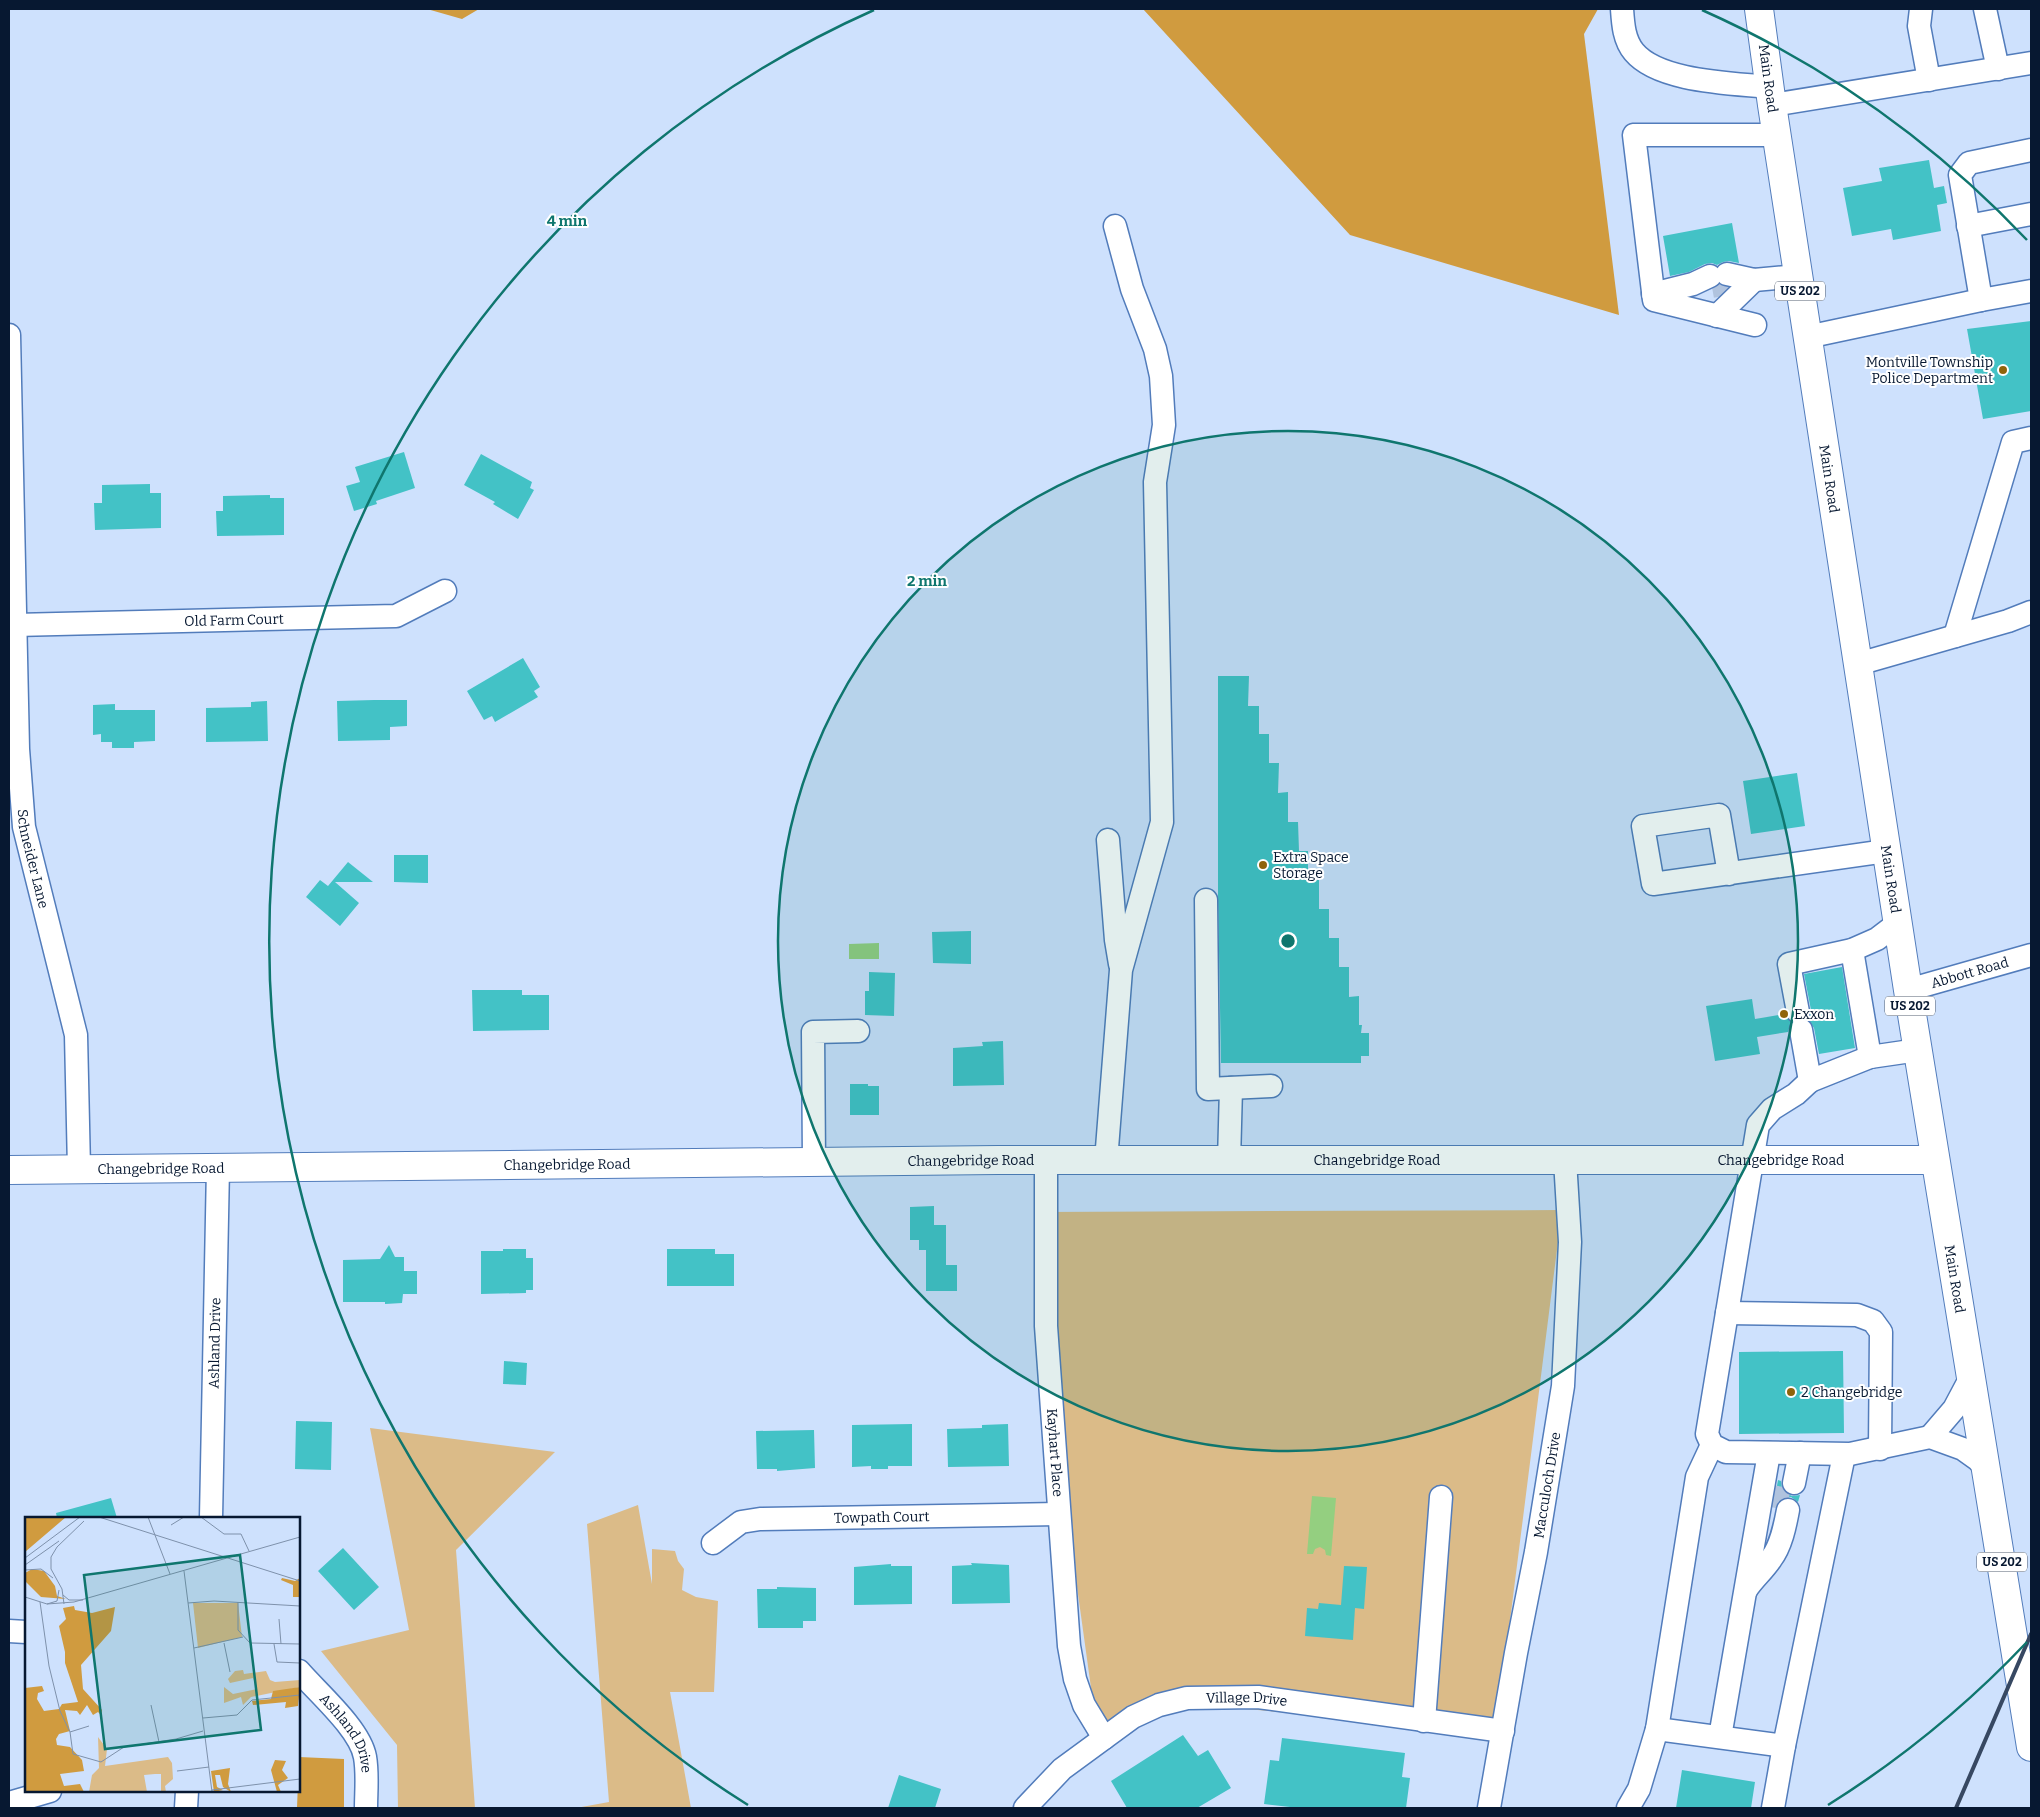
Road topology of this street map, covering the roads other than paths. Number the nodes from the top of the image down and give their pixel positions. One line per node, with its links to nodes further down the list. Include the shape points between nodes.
1 (1622, 9): 8 (street, via 1624,32 1633,51 1645,62 1680,77)
2 (1759, 9): 8 (main road, Main Road / US 202)
3 (1921, 9): 7 (street, via 1919,26)
4 (1985, 9): 6 (street)
5 (2031, 63): 6 (street)
6 (1998, 69): 7 (street)
7 (1929, 80): 8 (street)
8 (1770, 96): 9 (main road, Main Road / US 202)
9 (1776, 135): 14 (main road, Main Road / US 202); 17 (street, via 1634,135)
10 (2031, 150): 13 (street, via 1969,163 1960,175)
11 (2031, 214): 13 (street)
12 (1114, 226): 36 (street, via 1132,289 1156,349 1162,376 1164,425 1155,482 1162,822)
13 (1968, 226): 18 (street)
14 (1798, 276): 15 (street); 22 (main road, Main Road / US 202)
15 (1724, 280): 17 (street); 19 (street)
16 (2031, 291): 18 (street)
17 (1653, 294): 19 (street, via 1654,300)
18 (1981, 300): 22 (street)
19 (1717, 316): 20 (street)
20 (1755, 325)
21 (9, 334): 26 (street, Schneider Lane)
22 (1807, 337): 28 (main road, Main Road / US 202)
23 (2031, 438): 27 (street, via 2012,442)
24 (445, 591): 26 (street, Old Farm Court, via 396,616)
25 (2031, 612): 27 (street)
26 (15, 625): 52 (street, Schneider Lane, via 18,749 24,827 76,1035)
27 (1955, 636): 28 (street)
28 (1858, 664): 30 (main road, Main Road / US 202)
29 (1108, 840): 36 (street)
30 (1886, 851): 31 (street); 33 (main road, Main Road / US 202)
31 (1729, 874)
32 (1206, 900): 43 (street, via 1208,1089)
33 (1898, 923): 34 (street, via 1877,939); 37 (main road, Main Road / US 202)
34 (1852, 950): 40 (street); 41 (street, via 1790,964)
35 (2031, 955): 37 (street, Abbott Road)
36 (1121, 970): 49 (street)
37 (1908, 990): 39 (main road, Main Road / US 202)
38 (858, 1032): 50 (street, via 813,1032)
39 (1918, 1050): 40 (street); 47 (main road, Main Road / US 202)
40 (1870, 1057): 41 (street)
41 (1810, 1081): 46 (street, via 1772,1109 1758,1125)
42 (1271, 1086): 43 (street)
43 (1231, 1088): 44 (street)
44 (1229, 1160): 45 (main road, Changebridge Road); 49 (main road, Changebridge Road)
45 (1565, 1160): 46 (main road, Changebridge Road); 74 (street, Macculoch Drive, via 1570,1242 1563,1386)
46 (1752, 1160): 47 (main road, Changebridge Road); 54 (street)
47 (1935, 1160): 55 (main road, Main Road / US 202)
48 (1046, 1161): 49 (main road, Changebridge Road); 50 (main road, Changebridge Road); 65 (street, Kayhart Place, via 1046,1326)
49 (1106, 1161)
50 (814, 1162): 51 (main road, Changebridge Road)
51 (218, 1167): 52 (main road, Changebridge Road); 66 (street, Ashland Drive)
52 (79, 1169): 53 (main road, Changebridge Road)
53 (9, 1170)
54 (1727, 1313): 57 (street, via 1706,1434); 58 (street, via 1857,1315 1872,1321 1881,1332)
55 (1971, 1377): 56 (street, via 1954,1409); 61 (main road, Main Road / US 202)
56 (1930, 1437): 58 (street); 61 (street, via 1963,1449)
57 (1712, 1445): 59 (street, via 1726,1452); 73 (street, via 1697,1477)
58 (1880, 1449): 60 (street)
59 (1785, 1453): 60 (street); 62 (street); 68 (street)
60 (1844, 1454): 77 (street)
61 (1986, 1468): 78 (main road, Main Road / US 202)
62 (1788, 1482)
63 (1442, 1497): 72 (street)
64 (1782, 1509): 68 (street, via 1773,1522 1772,1558)
65 (1058, 1514): 67 (street, Towpath Court, via 760,1519 740,1522); 75 (street, Kayhart Place, via 1069,1646 1075,1679 1084,1705)
66 (211, 1517)
67 (713, 1543)
68 (1744, 1593): 76 (street)
69 (9, 1631): 70 (street)
70 (25, 1632)
71 (300, 1673): 81 (street, Ashland Drive, via 354,1731 361,1743 365,1757)
72 (1424, 1721): 74 (street, Village Drive); 75 (street, Village Drive, via 1258,1697 1202,1696 1159,1705 1132,1717)
73 (1657, 1729): 76 (street); 84 (street, via 1639,1789)
74 (1503, 1730): 83 (street, Macculoch Drive)
75 (1104, 1738): 82 (street, Village Drive, via 1056,1774)
76 (1720, 1738): 77 (street)
77 (1784, 1746): 85 (street)
78 (2031, 1747)
79 (47, 1792): 80 (street)
80 (9, 1803)
81 (366, 1808)
82 (1025, 1808)
83 (1489, 1808)
84 (1628, 1808)
85 (1773, 1808)

